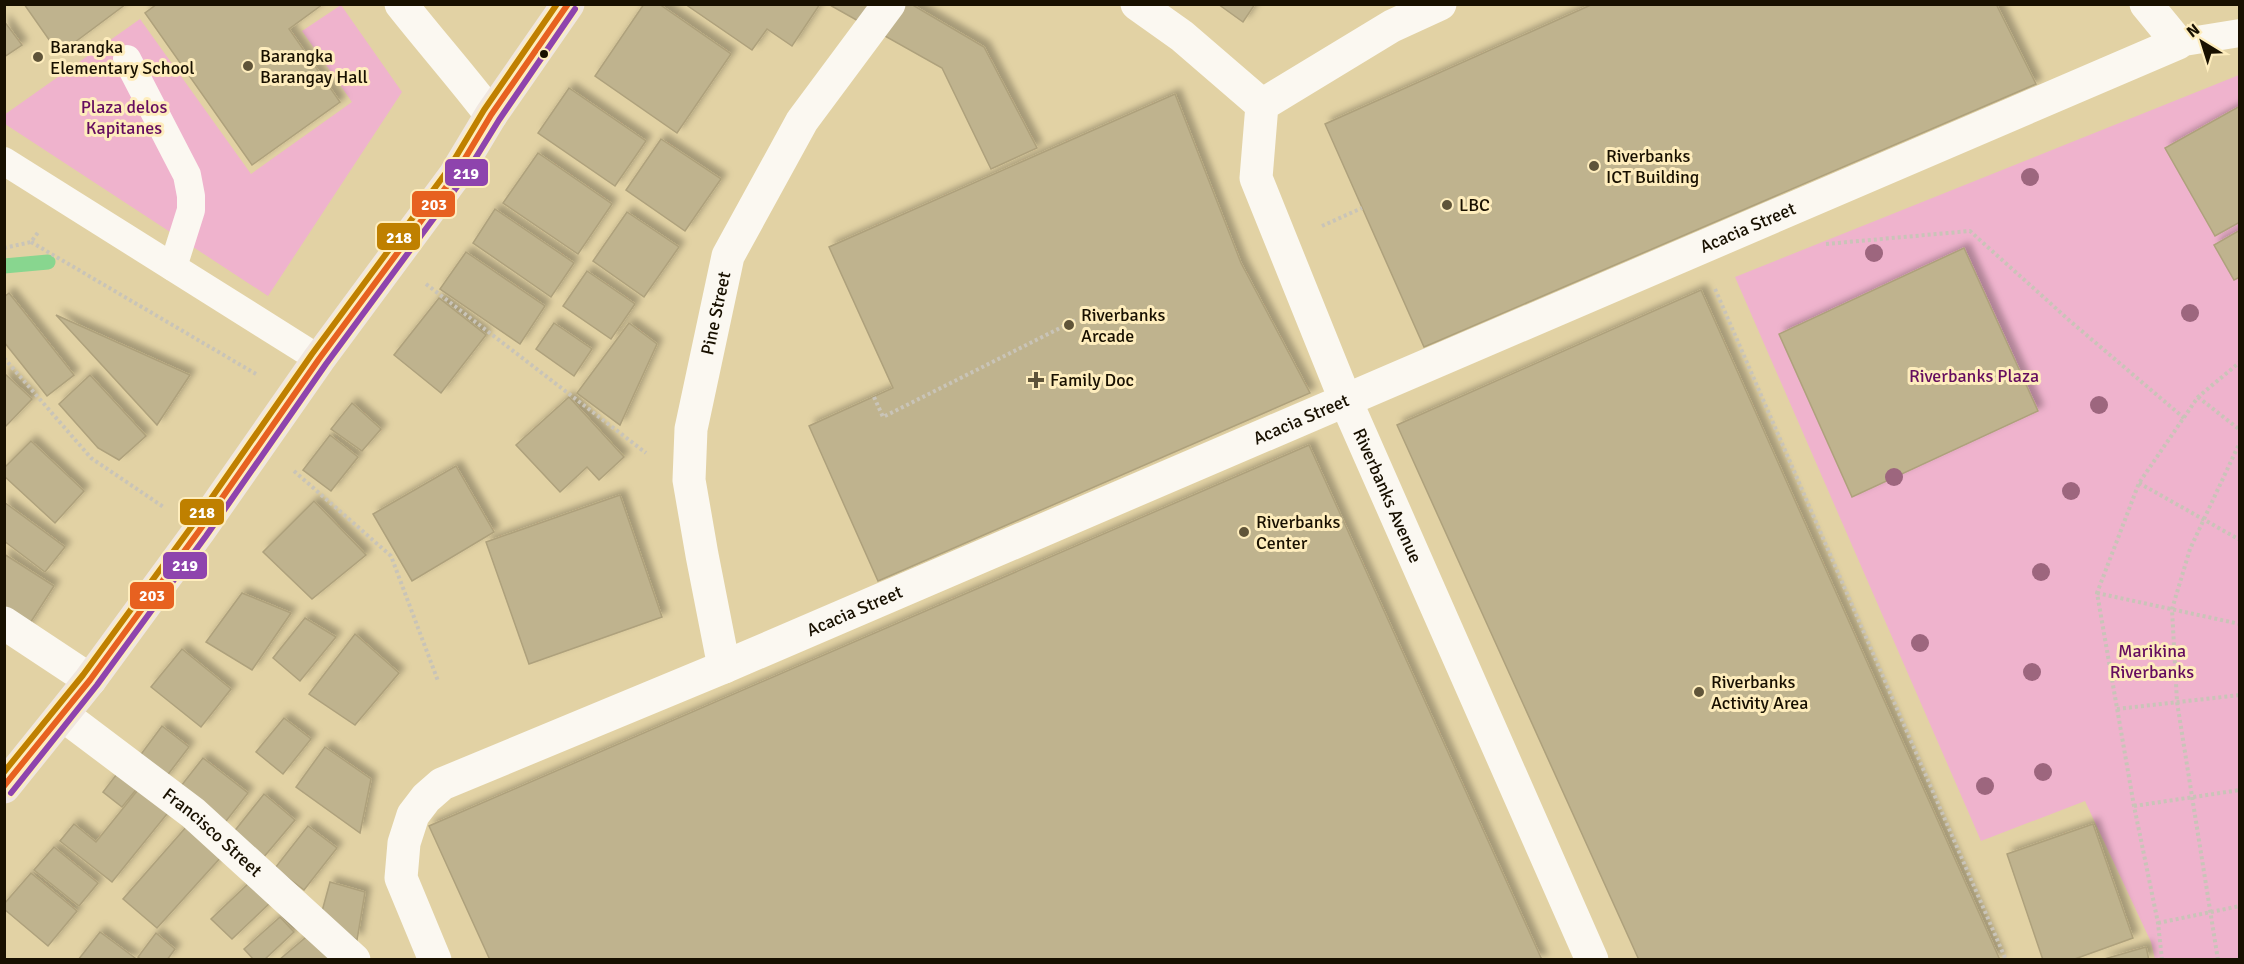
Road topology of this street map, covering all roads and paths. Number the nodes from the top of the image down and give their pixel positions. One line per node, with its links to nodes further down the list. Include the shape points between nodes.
1 (401, 4): 11 (street)
2 (568, 4): 11 (main road)
3 (890, 4): 31 (street, Pine Street, via 802,121 728,256 691,429)
4 (1137, 4): 10 (street, via 1182,36)
5 (1440, 4): 10 (street, via 1392,26)
6 (2146, 4): 8 (street)
7 (2240, 33): 8 (lane)
8 (2178, 43): 25 (street, Acacia Street)
9 (128, 59): 16 (lane, via 187,175 191,210)
10 (1262, 105): 25 (street, Riverbanks Avenue, via 1257,178)
11 (491, 115): 15 (main road, via 455,175)
12 (4, 161): 16 (lane)
13 (1817, 244): 26 (path, via 1970,231)
14 (4, 248): 22 (path, via 31,242)
15 (393, 262): 20 (main road); 31 (path, via 435,290)
16 (173, 267): 20 (lane)
17 (1714, 287): 56 (path)
18 (1076, 320): 23 (path, via 883,417)
19 (4, 358): 33 (path, via 92,458)
20 (320, 359): 22 (main road)
21 (2240, 362): 24 (path)
22 (294, 396): 29 (main road)
23 (874, 397)
24 (2198, 397): 26 (path); 27 (path)
25 (1345, 399): 39 (street, Acacia Street); 55 (street, Riverbanks Avenue)
26 (2184, 418): 30 (path)
27 (2240, 430)
28 (2240, 442): 32 (path)
29 (262, 443): 33 (main road); 41 (path, via 391,556)
30 (2139, 483): 32 (path); 35 (path)
31 (690, 487): 39 (street, Pine Street)
32 (2203, 519): 34 (path); 36 (path)
33 (199, 531): 40 (main road)
34 (2240, 540)
35 (2097, 593): 36 (path); 44 (path)
36 (2172, 609): 38 (path); 43 (path)
37 (4, 623): 40 (street)
38 (2240, 624)
39 (724, 667): 54 (street, Acacia Street, via 442,784 426,798 413,815 404,843 401,879)
40 (90, 680): 45 (main road)
41 (438, 681)
42 (2240, 695): 43 (path)
43 (2177, 702): 44 (path); 48 (path)
44 (2117, 709): 49 (path)
45 (63, 715): 46 (main road); 53 (street, Francisco Street, via 193,813)
46 (4, 787)
47 (2240, 790): 48 (path)
48 (2192, 797): 49 (path); 51 (path)
49 (2134, 806): 52 (path)
50 (2240, 906): 51 (path)
51 (2210, 911): 52 (path); 58 (path)
52 (2157, 923): 57 (path)
53 (354, 960)
54 (435, 960)
55 (1592, 960)
56 (2006, 960)
57 (2162, 960)
58 (2218, 960)

